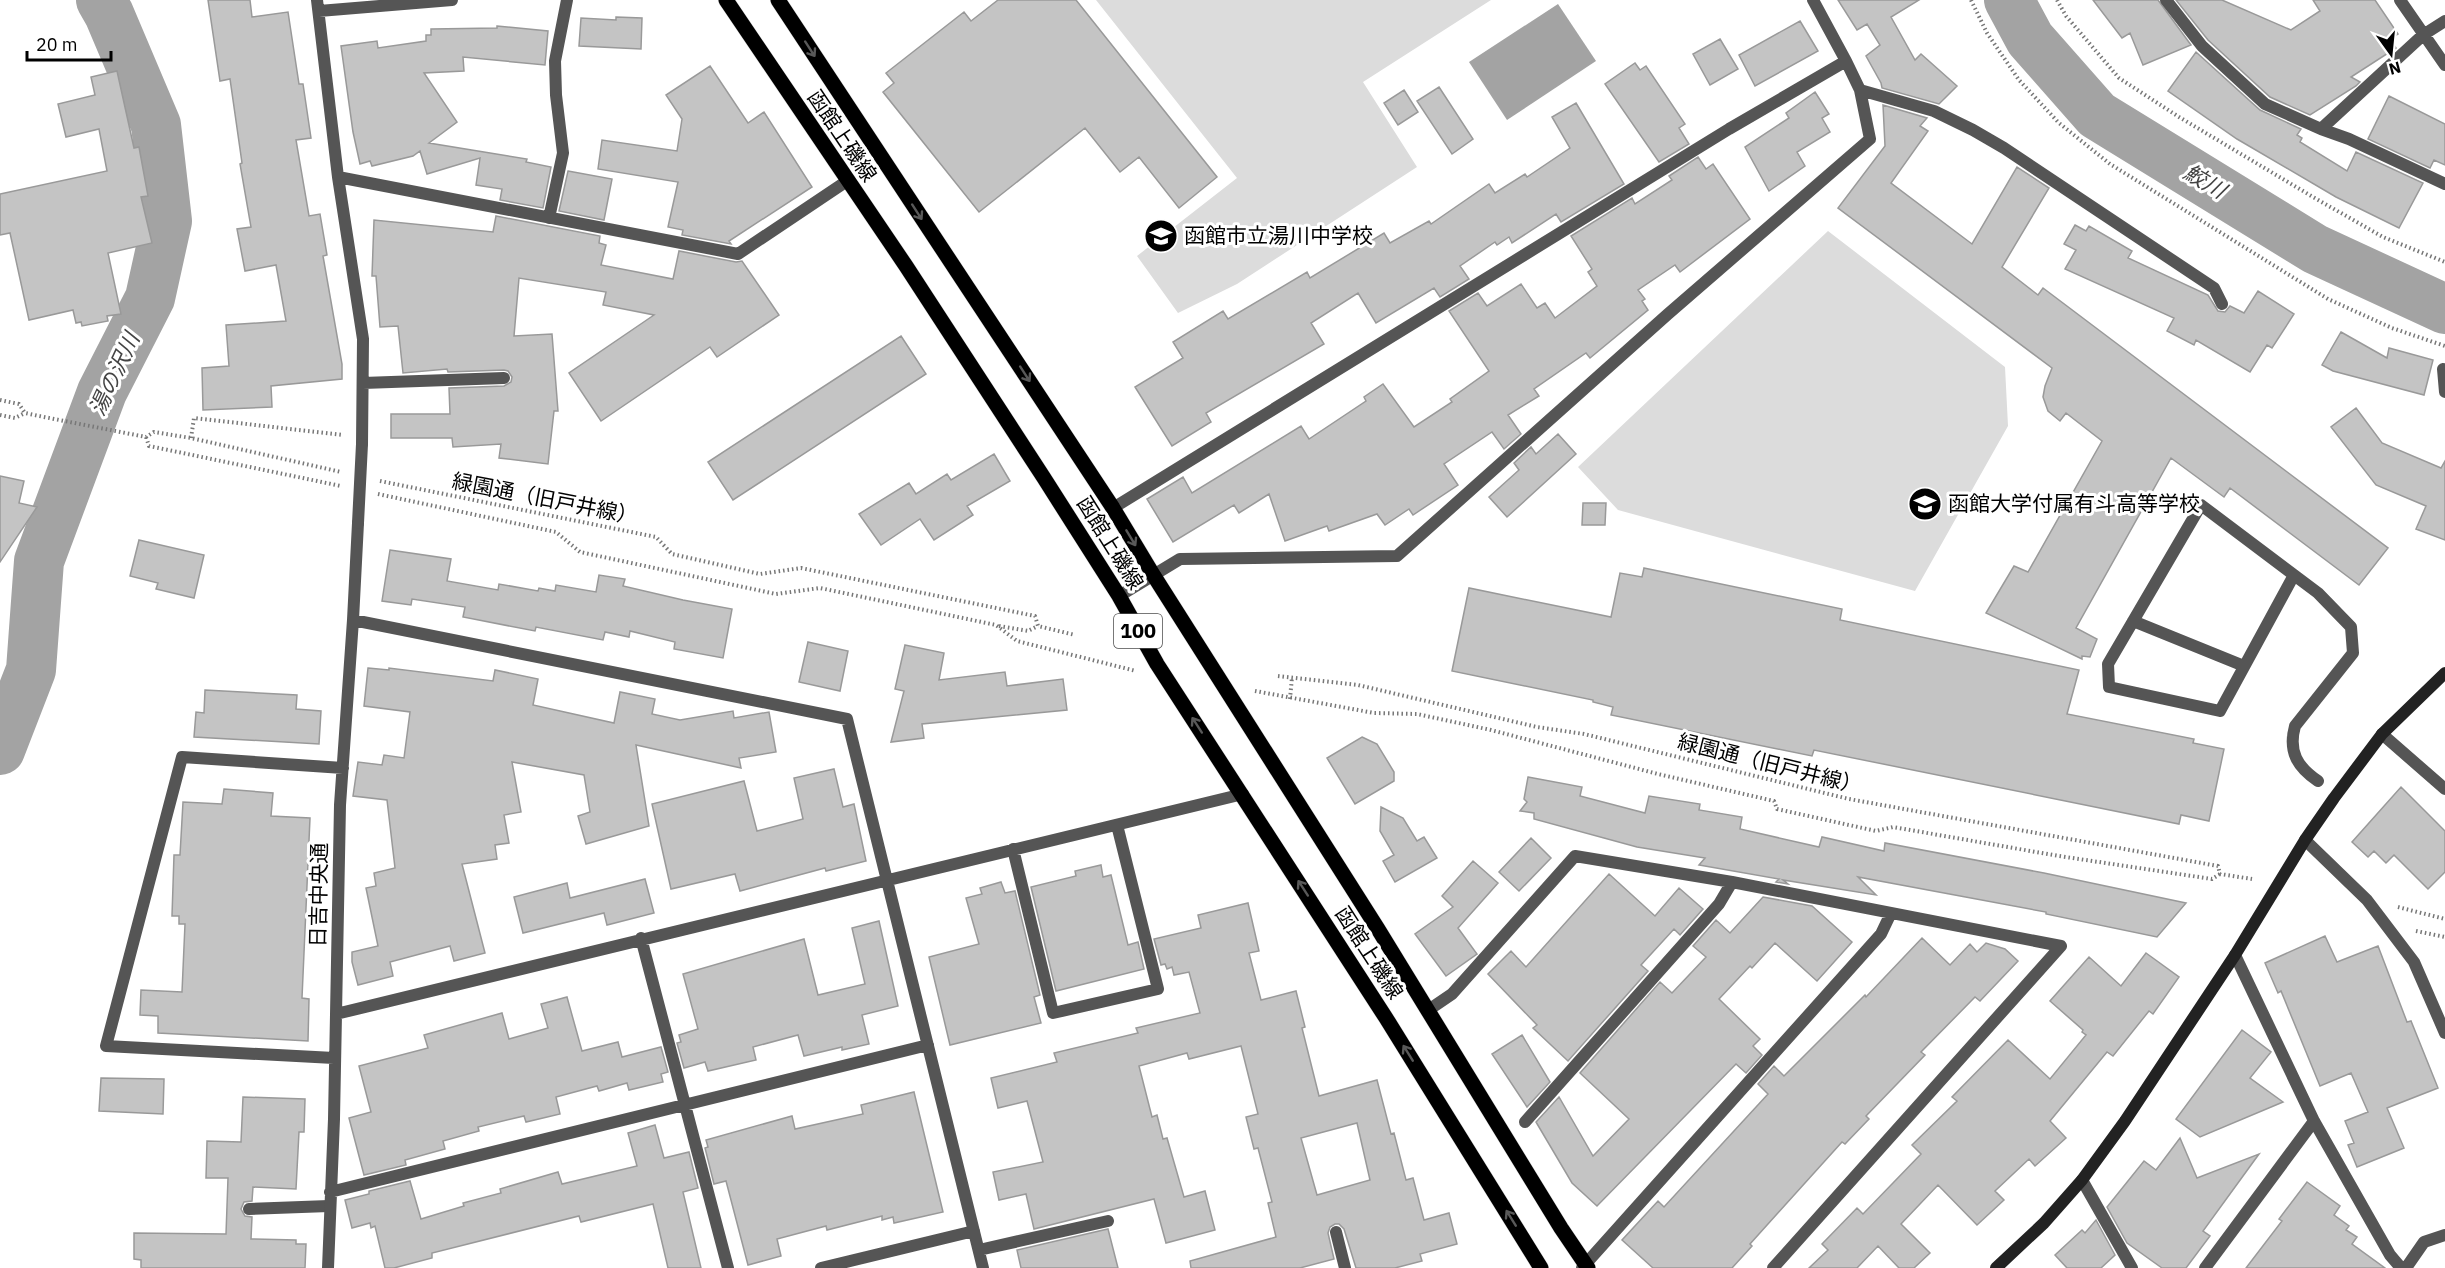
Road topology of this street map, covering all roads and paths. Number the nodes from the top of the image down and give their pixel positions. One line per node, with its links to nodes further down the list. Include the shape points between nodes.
1 (452, 0): 10 (street)
2 (567, 0): 20 (street, via 555,62 563,153)
3 (726, 0): 18 (main road, 函館上磯線 / 100)
4 (778, 0): 38 (main road, 函館上磯線 / 100, one-way to 38)
5 (1814, 0): 13 (street)
6 (1971, 0): 23 (path, via 1987,33 2019,80 2059,123 2110,164 2328,299 2392,328)
7 (2057, 0): 21 (path, via 2066,16 2120,78 2383,237)
8 (2166, 0): 16 (street, via 2202,46 2265,104)
9 (2400, 0): 12 (street)
10 (318, 5): 17 (street, 日吉中央通)
11 (2445, 21): 12 (street)
12 (2423, 35): 14 (street); 16 (street)
13 (1846, 62): 15 (street); 38 (street, via 1729,129)
14 (2445, 65)
15 (1860, 90): 22 (street, via 1934,111 2004,148 2214,288); 40 (street, via 1870,139 1397,556 1180,559)
16 (2321, 129): 19 (street)
17 (338, 177): 20 (street); 26 (street, 日吉中央通, via 363,339)
18 (847, 180): 20 (street, via 738,254); 41 (main road, 函館上磯線 / 100)
19 (2445, 184)
20 (549, 218)
21 (2445, 262)
22 (2222, 304)
23 (2445, 346)
24 (2443, 369): 27 (street)
25 (504, 378): 26 (street)
26 (363, 383): 42 (street, 日吉中央通, bridge)
27 (2445, 392)
28 (0, 400): 29 (path, via 19,404)
29 (26, 413): 30 (path, via 15,418); 32 (path)
30 (0, 415)
31 (349, 436): 33 (path, via 194,418)
32 (146, 437): 33 (path, via 154,432); 36 (path, via 149,446)
33 (191, 438): 34 (path)
34 (350, 474)
35 (373, 479): 45 (path, 緑園通（旧戸井線）, via 656,537 672,554 749,572 801,568 1035,616)
36 (342, 486)
37 (376, 493): 44 (path, via 556,532 580,552 776,594 820,588)
38 (1113, 508): 40 (main road, 函館上磯線 / 100, one-way to 40)
39 (2294, 575): 43 (street, via 2201,505); 47 (street); 56 (street, via 2351,627 2353,653 2295,726 2293,734 2298,764)
40 (1154, 576): 41 (street); 73 (main road, 函館上磯線 / 100)
41 (1119, 596): 58 (main road, 函館上磯線 / 100, one-way to 41, via 1157,664)
42 (353, 620): 55 (street, 日吉中央通); 64 (street, via 847,718)
43 (2133, 621): 47 (street); 47 (street, via 2108,664 2109,687 2220,711)
44 (996, 625): 45 (path, via 1028,631); 48 (path, via 1017,641)
45 (1038, 626): 46 (path, 緑園通（旧戸井線）)
46 (1075, 635)
47 (2244, 666)
48 (1142, 672)
49 (2445, 673): 54 (street)
50 (1278, 676): 51 (path, 緑園通（旧戸井線）)
51 (1292, 678): 53 (path); 62 (path, 緑園通（旧戸井線）, via 1358,685 1537,727 1584,734 1849,799 2218,867)
52 (1254, 691): 53 (path)
53 (1290, 699): 62 (path, via 1374,713 1417,714 1491,730 1774,801 1777,809 1876,831 1893,827 2212,879)
54 (2382, 734): 57 (street); 60 (street)
55 (343, 768): 74 (street, 日吉中央通); 77 (street, via 182,757 106,1046)
56 (2318, 781)
57 (2445, 789)
58 (1243, 794): 59 (street); 96 (main road, 函館上磯線 / 100, one-way to 58)
59 (1117, 825): 61 (street); 61 (street, via 1158,989 1146,992 1053,1012)
60 (2305, 840): 72 (street); 75 (street, via 2367,900 2414,962)
61 (1013, 849): 64 (street)
62 (2220, 874): 63 (path, 緑園通（旧戸井線）)
63 (2252, 879)
64 (888, 880): 71 (street); 76 (street)
65 (1732, 882): 67 (street); 73 (street, via 1575,856 1452,994); 80 (street, via 1719,904)
66 (2395, 906): 68 (path)
67 (1891, 913): 90 (street, via 1881,934); 97 (street, via 2061,946)
68 (2445, 919)
69 (2414, 930): 70 (path)
70 (2445, 937)
71 (641, 938): 74 (street); 78 (street)
72 (2235, 955): 79 (street); 81 (street)
73 (1427, 1011): 90 (main road, 函館上磯線 / 100)
74 (336, 1014): 77 (street, 日吉中央通)
75 (2445, 1033)
76 (928, 1045): 78 (street); 86 (street)
77 (334, 1058): 82 (street, 日吉中央通)
78 (686, 1105): 82 (street); 92 (street)
79 (2314, 1121): 100 (street); 101 (street, via 2390,1255)
80 (1525, 1122)
81 (2082, 1180): 98 (street); 99 (street)
82 (330, 1192): 83 (street, 日吉中央通)
83 (329, 1206): 84 (street); 91 (street, 日吉中央通)
84 (249, 1209)
85 (1108, 1221): 89 (street)
86 (974, 1231): 89 (street); 93 (street)
87 (1336, 1232): 95 (street)
88 (2445, 1235): 101 (street, via 2424,1242)
89 (979, 1250): 94 (street)
90 (1585, 1266)
91 (328, 1268)
92 (728, 1268)
93 (820, 1268)
94 (983, 1268)
95 (1345, 1268)
96 (1541, 1268)
97 (1773, 1268)
98 (1996, 1268)
99 (2132, 1268)
100 (2205, 1268)
101 (2403, 1268)

